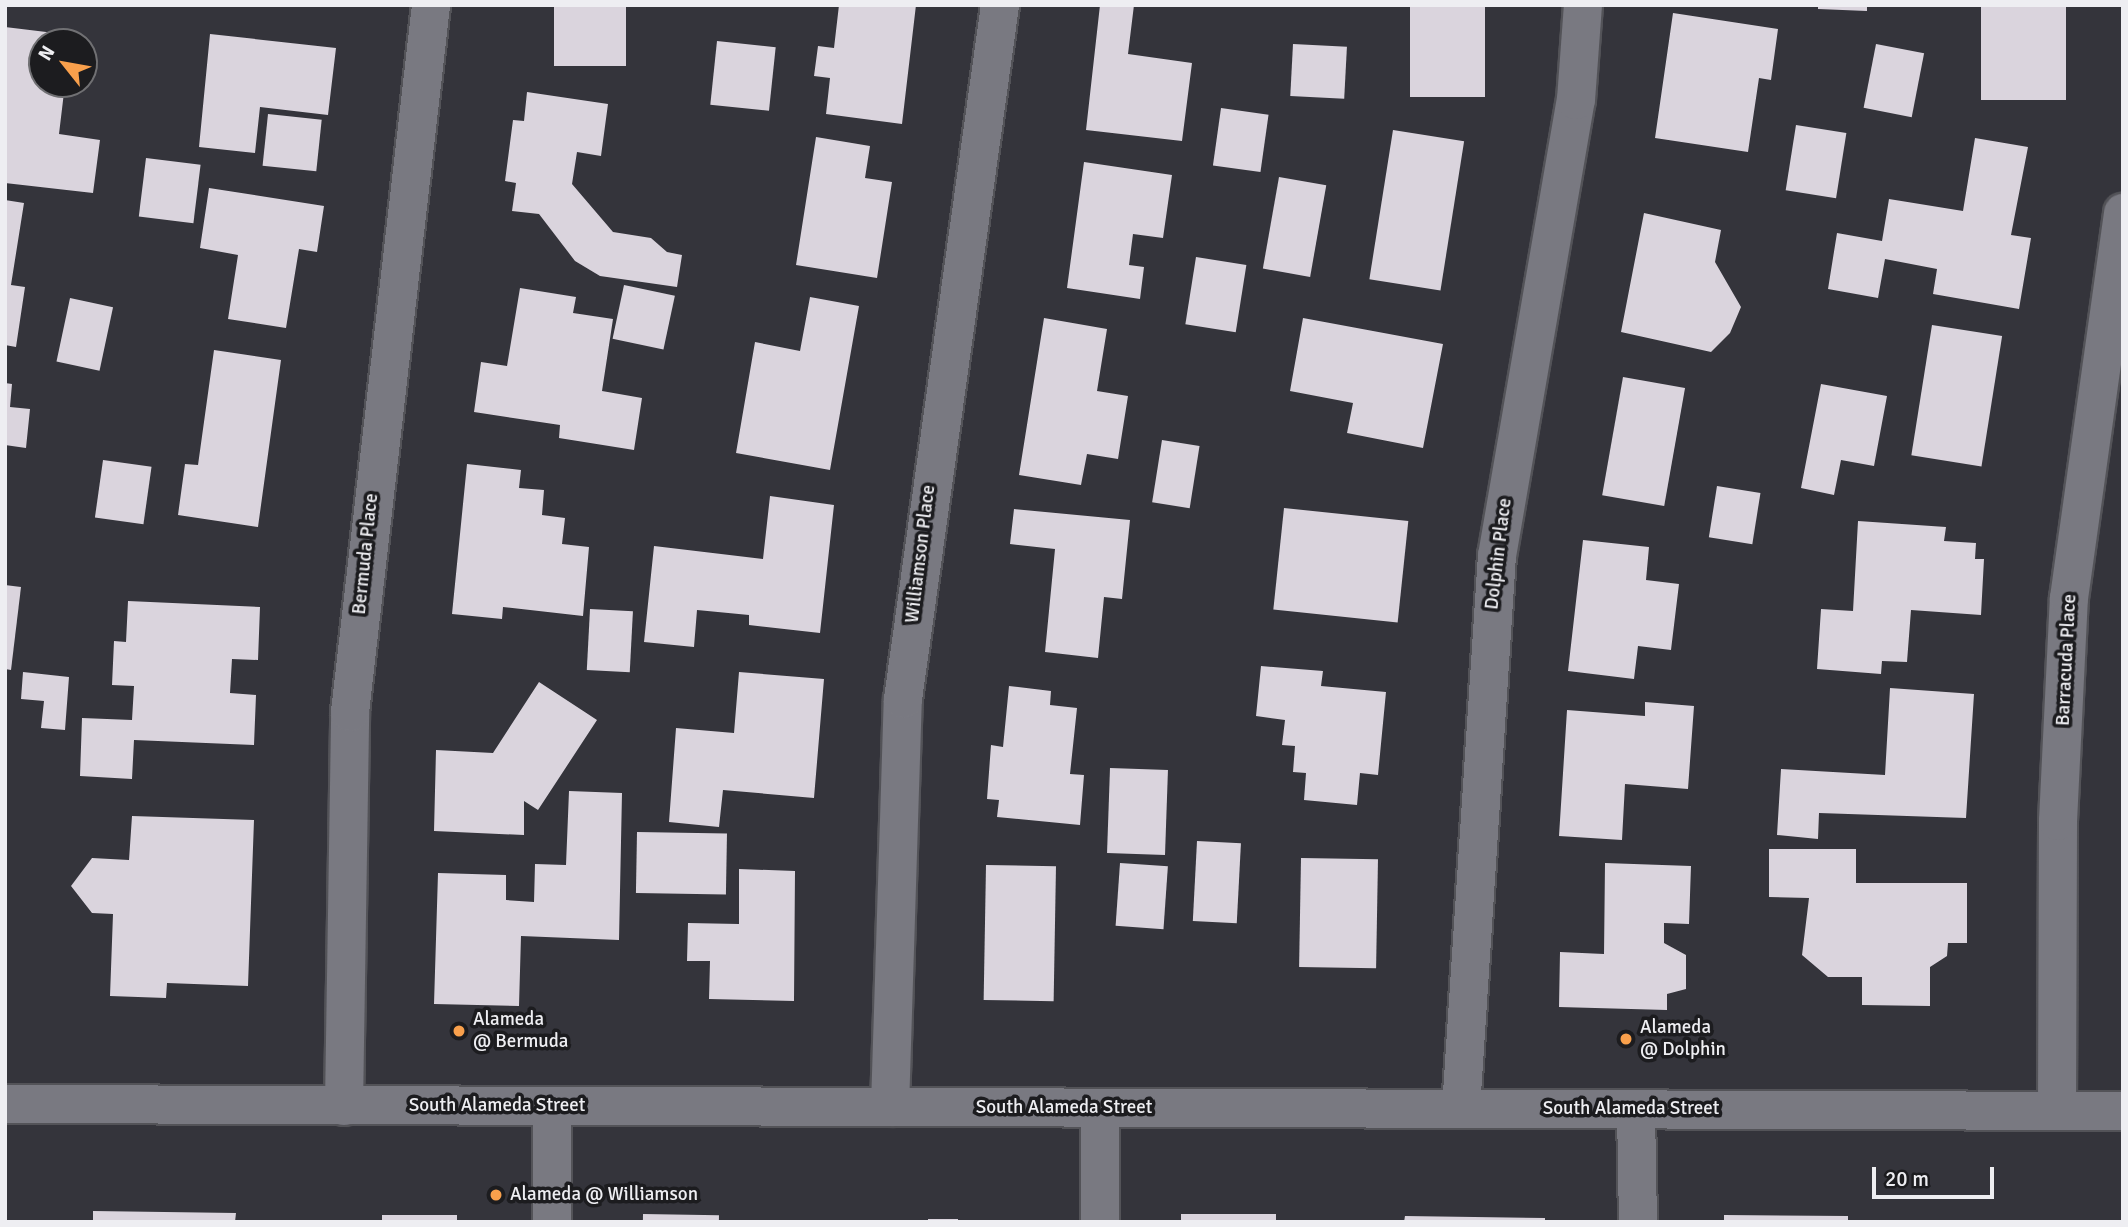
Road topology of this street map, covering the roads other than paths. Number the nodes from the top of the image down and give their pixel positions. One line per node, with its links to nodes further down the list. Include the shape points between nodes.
1 (431, 5): 6 (street, Bermuda Place, via 350,712)
2 (1000, 5): 8 (street, Williamson Place, via 903,699)
3 (1583, 5): 10 (street, Dolphin Place, via 1576,100 1497,556)
4 (2123, 213): 12 (street, Barracuda Place, via 2069,598 2058,821)
5 (5, 1104): 6 (street, South Alameda Street)
6 (344, 1106): 7 (street, South Alameda Street)
7 (552, 1106): 8 (street, South Alameda Street); 14 (street)
8 (890, 1107): 9 (street, South Alameda Street)
9 (1100, 1108): 10 (street, South Alameda Street); 15 (street)
10 (1461, 1109): 11 (street, South Alameda Street)
11 (1636, 1109): 12 (street, South Alameda Street); 16 (street)
12 (2057, 1110): 13 (street, South Alameda Street)
13 (2123, 1111)
14 (552, 1222)
15 (1100, 1222)
16 (1638, 1222)

